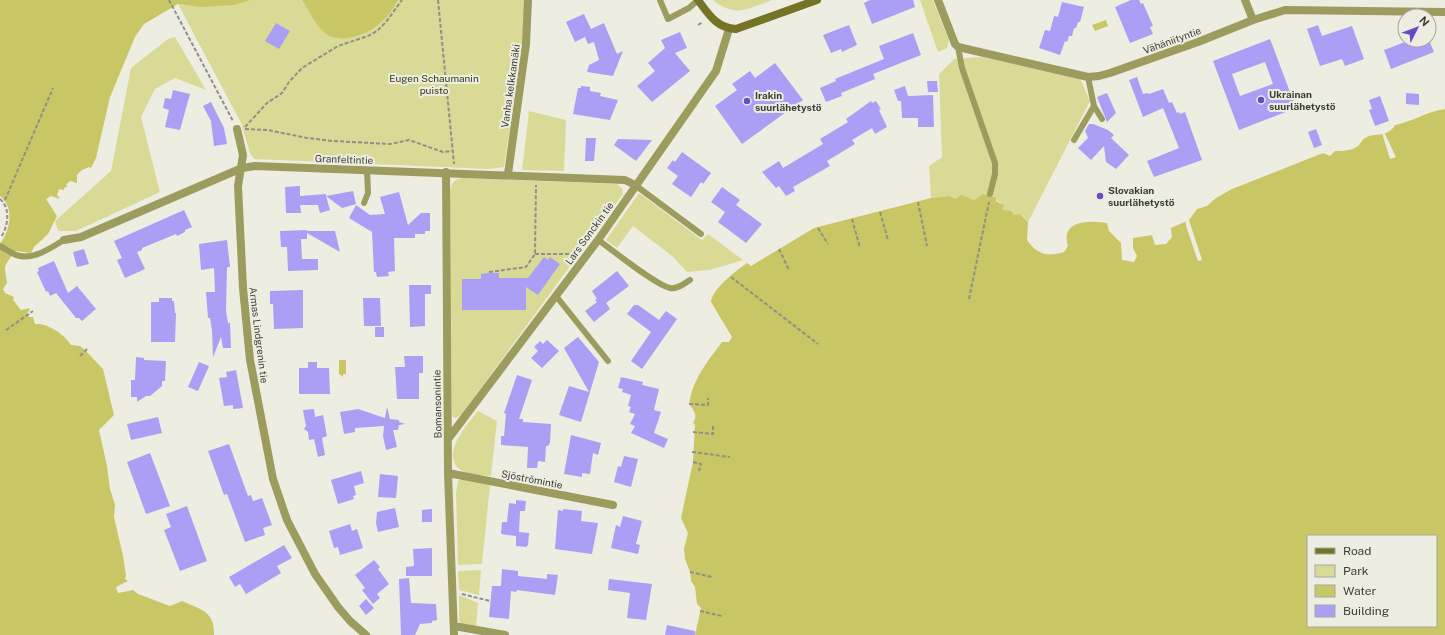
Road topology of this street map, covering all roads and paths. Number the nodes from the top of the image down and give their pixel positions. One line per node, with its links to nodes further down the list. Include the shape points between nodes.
1 (169, 0): 18 (path)
2 (402, 0): 18 (path, via 377,31 338,46 302,68 282,93)
3 (438, 0): 20 (path)
4 (528, 0): 24 (street, Vanha kelkkamäki, via 526,44)
5 (660, 0): 6 (lane, via 668,19)
6 (698, 0): 12 (street, via 710,17)
7 (817, 0): 12 (street, via 742,27)
8 (938, 0): 13 (street)
9 (1245, 0): 11 (street)
10 (1445, 12): 11 (street, Vähäniityntie, via 1298,9 1280,11)
11 (1253, 20): 14 (street, Vähäniityntie, via 1110,73)
12 (729, 29): 26 (street, Lars Sonckin tie, via 718,68)
13 (958, 47): 14 (street, Vähäniityntie); 27 (lane, via 962,68 995,163)
14 (1088, 77): 16 (lane)
15 (53, 88): 29 (path)
16 (1094, 106): 17 (lane); 19 (lane)
17 (1102, 119)
18 (241, 129): 20 (path, via 268,130 333,141 390,144 409,140 443,152); 21 (street, Armas Lindgrenin tie)
19 (1074, 140)
20 (452, 151): 23 (path)
21 (242, 168): 22 (street, Granfeltintie, via 255,166); 38 (street, Granfeltintie, via 81,237); 78 (street, Armas Lindgrenin tie, via 238,186 250,360 273,479 287,520 315,574 342,612)
22 (367, 170): 23 (street, Granfeltintie); 31 (lane, via 368,193)
23 (450, 172): 24 (street, Granfeltintie); 64 (street, Bomansonintie)
24 (508, 174): 25 (street, Granfeltintie)
25 (536, 176): 26 (street, Granfeltintie, via 625,180); 46 (path)
26 (636, 185): 36 (lane); 39 (street, Lars Sonckin tie)
27 (990, 194)
28 (0, 199): 37 (path, via 4,202 8,218)
29 (5, 200)
30 (918, 202): 43 (path)
31 (364, 203)
32 (880, 212): 40 (path)
33 (987, 212): 53 (path)
34 (852, 219): 44 (path)
35 (818, 228): 41 (path)
36 (701, 234)
37 (0, 238)
38 (64, 240): 42 (lane, via 34,255 20,256)
39 (598, 240): 47 (street, Lars Sonckin tie); 51 (lane, via 671,289)
40 (888, 240)
41 (828, 244)
42 (0, 246)
43 (926, 246)
44 (860, 248)
45 (779, 249): 48 (path)
46 (536, 254): 47 (path, via 574,254); 49 (path, via 526,267)
47 (585, 257): 52 (street, Lars Sonckin tie)
48 (789, 270)
49 (489, 272)
50 (731, 277): 56 (path)
51 (690, 280)
52 (556, 296): 59 (lane); 64 (street, Lars Sonckin tie)
53 (970, 299)
54 (34, 311): 55 (path)
55 (6, 330)
56 (818, 344)
57 (88, 348): 58 (path)
58 (80, 356)
59 (608, 362)
60 (708, 398): 61 (path, via 708,405)
61 (689, 404)
62 (713, 426): 63 (path, via 713,434)
63 (693, 432)
64 (448, 439): 69 (street, Bomansonintie)
65 (692, 452): 66 (path)
66 (730, 457)
67 (693, 462): 68 (path, via 701,464)
68 (699, 471)
69 (448, 473): 70 (street, Sjöströmintie); 73 (street, Bomansonintie)
70 (613, 505)
71 (690, 572): 72 (path)
72 (712, 577)
73 (453, 591): 74 (path); 77 (street, Bomansonintie)
74 (490, 601)
75 (700, 610): 76 (path)
76 (722, 616)
77 (454, 626): 79 (street, Bomansonintie); 80 (street)
78 (366, 635)
79 (454, 635)
80 (505, 635)

